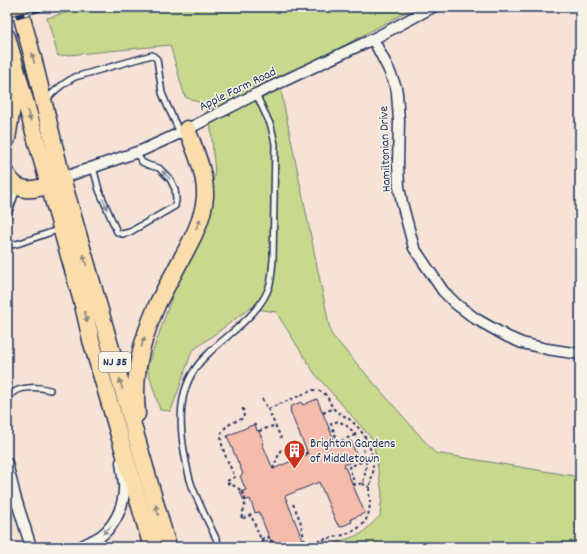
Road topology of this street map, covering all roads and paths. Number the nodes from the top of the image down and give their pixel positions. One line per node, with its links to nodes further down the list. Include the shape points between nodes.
1 (19, 7): 6 (highway, NJ 35, one-way to 1)
2 (433, 7): 3 (street, Apple Farm Road)
3 (373, 39): 5 (street, Apple Farm Road); 16 (street, Hamiltonian Drive, via 397,92 399,187 414,248 443,291 476,319 522,343)
4 (9, 45): 8 (highway, via 14,82); 12 (highway, NJ 35, one-way to 12)
5 (256, 94): 7 (street, Apple Farm Road); 52 (lane, via 271,126 275,144 273,260 270,285 246,321 197,367 189,380 181,411 182,438 192,486)
6 (44, 103): 7 (lane, via 56,89 75,77 152,55 157,59 162,93 167,105); 12 (highway, NJ 35)
7 (184, 131): 9 (street, Apple Farm Road); 34 (highway, one-way to 7, via 136,399 136,373 140,354 157,304 192,240 204,205 204,180 200,164)
8 (7, 139)
9 (136, 152): 10 (street, Apple Farm Road); 10 (lane, one-way to 9, via 99,190 117,232 130,232 175,206 176,200 175,189 170,179 159,168 142,162)
10 (93, 167): 12 (street, Apple Farm Road)
11 (12, 180): 12 (highway, via 26,189 35,190); 13 (lane, via 16,192)
12 (55, 182): 14 (highway, NJ 35); 34 (highway, NJ 35, one-way to 12)
13 (7, 217)
14 (61, 229): 15 (lane); 25 (highway, NJ 35, one-way to 25)
15 (7, 246)
16 (580, 354)
17 (50, 390): 18 (lane, via 28,388 14,392)
18 (7, 399)
19 (262, 399): 22 (path)
20 (243, 408): 44 (path, via 244,418 225,427 220,437 235,477 226,482 238,488 244,496 245,507 241,519 251,515)
21 (334, 408): 22 (path, via 326,394 313,390); 23 (path); 41 (path, via 356,425 369,443 373,467)
22 (268, 409): 24 (path)
23 (323, 413)
24 (276, 425): 26 (path); 28 (path)
25 (117, 426): 49 (street, one-way to 49, via 124,485 118,516 103,534); 50 (highway, NJ 35)
26 (259, 431)
27 (355, 435): 29 (path); 29 (path, via 338,421 331,424 338,442); 36 (path, via 363,448)
28 (281, 438)
29 (347, 438): 30 (path)
30 (348, 442)
31 (288, 446): 35 (path)
32 (281, 449): 39 (path)
33 (285, 449): 37 (path)
34 (140, 450): 51 (highway, NJ 35, one-way to 34)
35 (308, 454)
36 (366, 460): 40 (path); 40 (path, via 349,467 356,485)
37 (291, 462)
38 (7, 463): 42 (street)
39 (273, 469)
40 (363, 483): 41 (path)
41 (370, 487): 47 (path, via 369,514 363,524 341,536)
42 (11, 497): 48 (street)
43 (293, 504): 47 (path)
44 (261, 540): 46 (path, via 269,537); 53 (path)
45 (296, 542): 54 (path)
46 (273, 543)
47 (307, 546): 55 (path)
48 (32, 547)
49 (80, 547)
50 (152, 547)
51 (168, 547)
52 (220, 547)
53 (264, 547)
54 (298, 547)
55 (303, 547)

